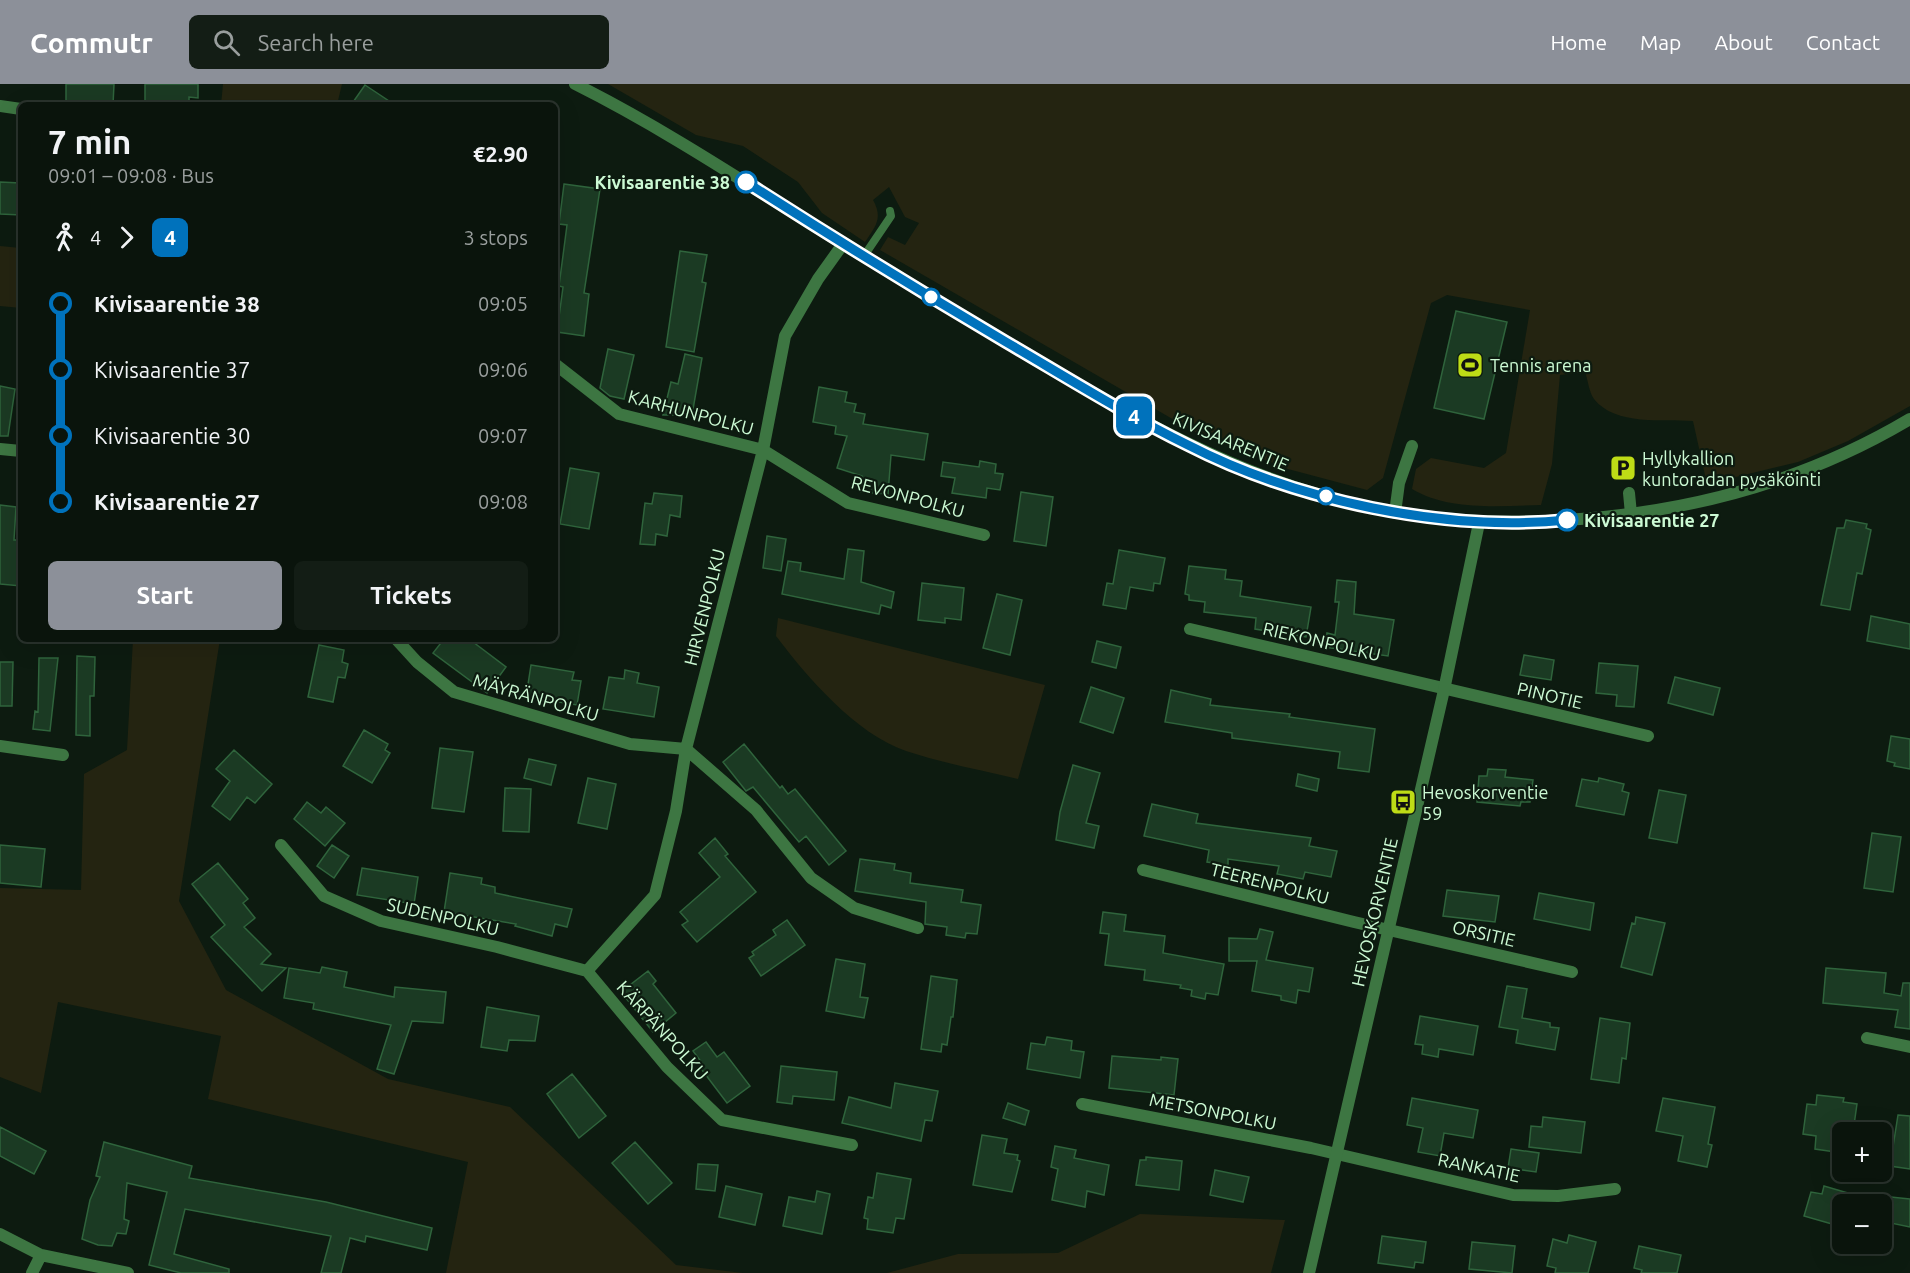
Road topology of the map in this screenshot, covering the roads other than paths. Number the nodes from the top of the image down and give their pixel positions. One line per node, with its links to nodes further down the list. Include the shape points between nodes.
1 (575, 84): 5 (street, KIVISAARENTIE, via 706,157)
2 (0, 106): 3 (street)
3 (18, 109)
4 (890, 211): 6 (lane, via 891,216)
5 (843, 244): 6 (street, KIVISAARENTIE); 11 (street, HIRVENPOLKU, via 785,336)
6 (864, 256): 14 (street, KIVISAARENTIE, via 1099,397 1190,446 1301,489)
7 (558, 366): 11 (street, KARHUNPOLKU, via 619,414)
8 (1910, 420): 15 (street, KIVISAARENTIE, via 1811,469 1737,494)
9 (1412, 446): 14 (street, via 1399,483)
10 (0, 449): 12 (street)
11 (763, 450): 17 (street, REVONPOLKU, via 848,503); 23 (street, HIRVENPOLKU)
12 (18, 451)
13 (1629, 493): 15 (street)
14 (1395, 513): 16 (street, KIVISAARENTIE)
15 (1631, 514): 16 (street, KIVISAARENTIE, via 1551,522)
16 (1479, 523): 20 (street, HEVOSKORVENTIE)
17 (984, 535)
18 (1190, 629): 20 (street, RIEKONPOLKU)
19 (399, 642): 23 (street, MÄYRÄNPOLKU, via 454,692 630,744)
20 (1444, 690): 21 (street, PINOTIE); 28 (street, HEVOSKORVENTIE)
21 (1648, 736)
22 (0, 746): 24 (street)
23 (686, 749): 27 (street, via 756,810 811,878 854,908); 29 (street, HIRVENPOLKU, via 676,811 655,895)
24 (63, 754)
25 (281, 845): 29 (street, SUDENPOLKU, via 324,896 381,921)
26 (1143, 870): 28 (street, TEERENPOLKU)
27 (918, 927)
28 (1388, 930): 30 (street, ORSITIE); 35 (street, HEVOSKORVENTIE)
29 (587, 971): 34 (street, KÄRPÄNPOLKU, via 667,1067 722,1120)
30 (1572, 972)
31 (1868, 1038): 32 (street)
32 (1910, 1047)
33 (1082, 1104): 35 (street, METSONPOLKU)
34 (852, 1145)
35 (1337, 1154): 36 (street, RANKATIE, via 1513,1195 1558,1196); 41 (street, HEVOSKORVENTIE)
36 (1615, 1189)
37 (0, 1234): 38 (street)
38 (41, 1255): 39 (street); 40 (street)
39 (32, 1273)
40 (128, 1273)
41 (1310, 1273)

